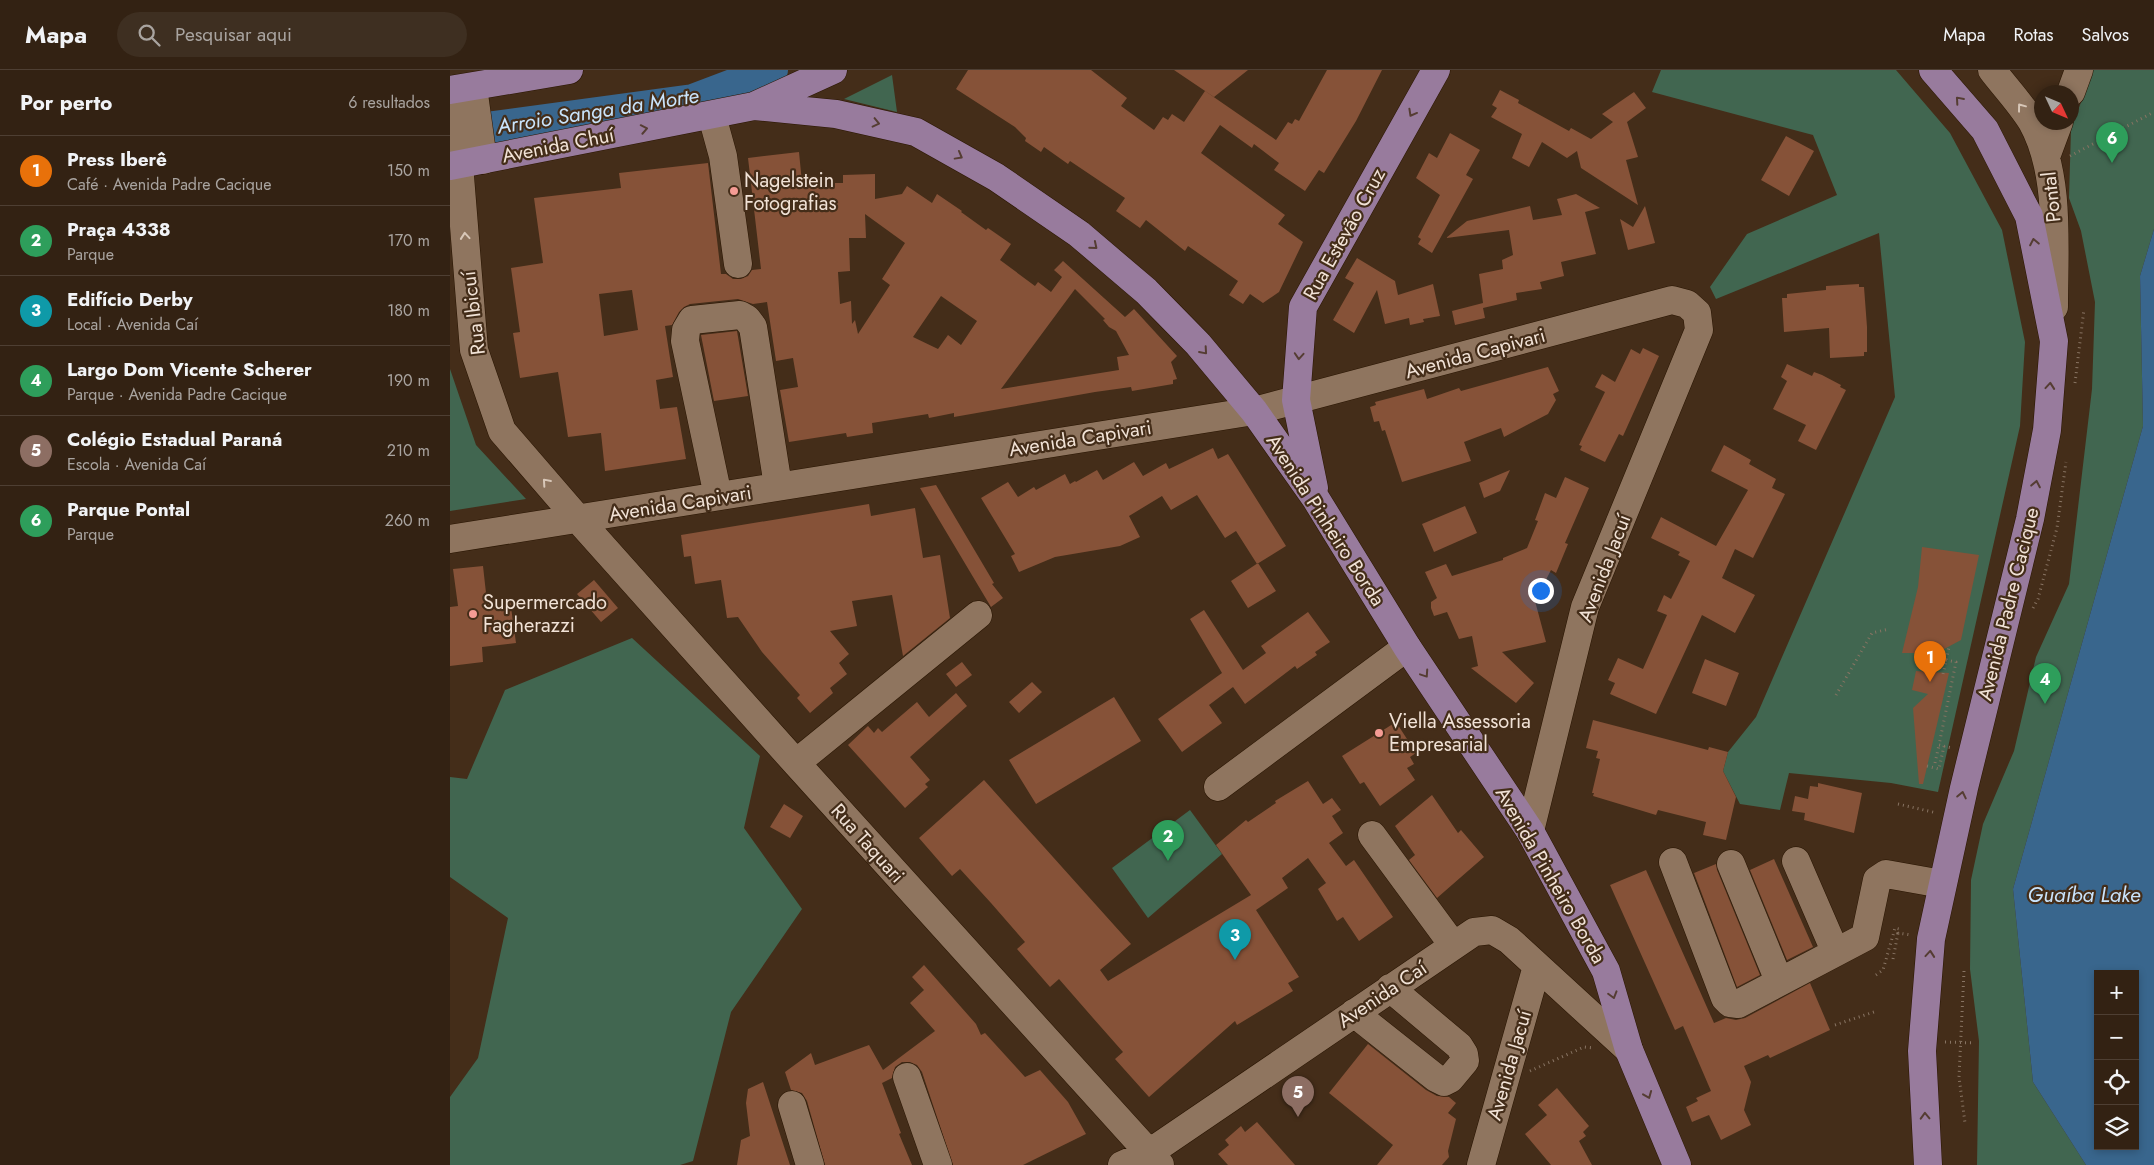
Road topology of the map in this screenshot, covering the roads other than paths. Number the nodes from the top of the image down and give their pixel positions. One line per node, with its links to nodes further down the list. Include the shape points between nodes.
1 (834, 70): 10 (main road)
2 (1436, 70): 18 (main road, Rua Estevão Cruz, one-way to 18, via 1303,307)
3 (1933, 70): 17 (main road, Avenida Padre Cacique, one-way to 3, via 2029,216 1985,130)
4 (1992, 70): 14 (street, Pontal, one-way to 4)
5 (2079, 70): 8 (street)
6 (558, 71): 7 (main road)
7 (510, 75): 9 (main road)
8 (2074, 85)
9 (461, 89): 13 (street, Rua Ibicuí)
10 (754, 106): 11 (main road, Avenida Chuí); 19 (main road, Avenida Pinheiro Borda, one-way to 19, via 836,114 916,132 996,177 1079,234 1146,291 1198,344)
11 (712, 116): 13 (main road, Avenida Chuí, one-way to 11); 15 (street, via 724,156)
12 (2059, 130): 14 (street)
13 (463, 140): 23 (street, Rua Ibicuí, one-way to 13, via 502,432 474,350)
14 (2056, 158): 17 (street, Pontal)
15 (738, 264)
16 (1697, 313): 18 (street, Avenida Capivari, via 1687,304 1672,300); 29 (street, Avenida Jacuí, via 1699,330 1585,607)
17 (2054, 341): 34 (main road, Avenida Padre Cacique, one-way to 17, via 2030,518 2046,430)
18 (1296, 400): 19 (street, Avenida Capivari); 22 (main road, Rua Estevão Cruz)
19 (1254, 411): 20 (street, Avenida Capivari); 22 (main road, Avenida Pinheiro Borda)
20 (778, 486): 21 (street, Avenida Capivari); 21 (street, via 753,327 740,314 692,320 686,330 685,341)
21 (718, 496): 23 (street, Avenida Capivari)
22 (1316, 499): 26 (main road, Avenida Pinheiro Borda)
23 (578, 519): 24 (street, Avenida Capivari); 27 (street, Rua Taquari)
24 (450, 539)
25 (978, 616): 27 (street)
26 (1407, 647): 28 (street); 29 (main road, Avenida Pinheiro Borda, one-way to 29)
27 (796, 763): 44 (street, Rua Taquari)
28 (1218, 786)
29 (1530, 831): 41 (main road, Avenida Pinheiro Borda, one-way to 41, via 1606,972)
30 (1372, 835): 35 (street)
31 (1796, 861): 36 (street)
32 (1674, 862): 38 (street, via 1725,998 1738,1004)
33 (1731, 864): 38 (street)
34 (1942, 884): 36 (street, via 1886,874 1880,876 1864,937); 50 (main road, Avenida Padre Cacique, one-way to 34, via 1922,1051 1931,939)
35 (1453, 945): 37 (street, Avenida Caí, via 1474,932 1492,930 1509,940); 39 (street, Avenida Caí)
36 (1835, 952): 38 (street)
37 (1537, 966): 41 (street, Avenida Caí); 48 (street, Avenida Jacuí)
38 (1779, 981)
39 (1390, 988): 40 (street, Avenida Caí); 40 (street, via 1459,1046 1465,1061 1450,1079 1444,1082 1436,1078)
40 (1354, 1013): 44 (street, Avenida Caí)
41 (1629, 1050): 49 (main road, Avenida Pinheiro Borda, one-way to 49)
42 (907, 1077): 46 (street)
43 (792, 1105): 45 (street)
44 (1155, 1159): 47 (street, Avenida Caí)
45 (810, 1165)
46 (938, 1165)
47 (1122, 1165)
48 (1480, 1165)
49 (1677, 1165)
50 (1928, 1165)

